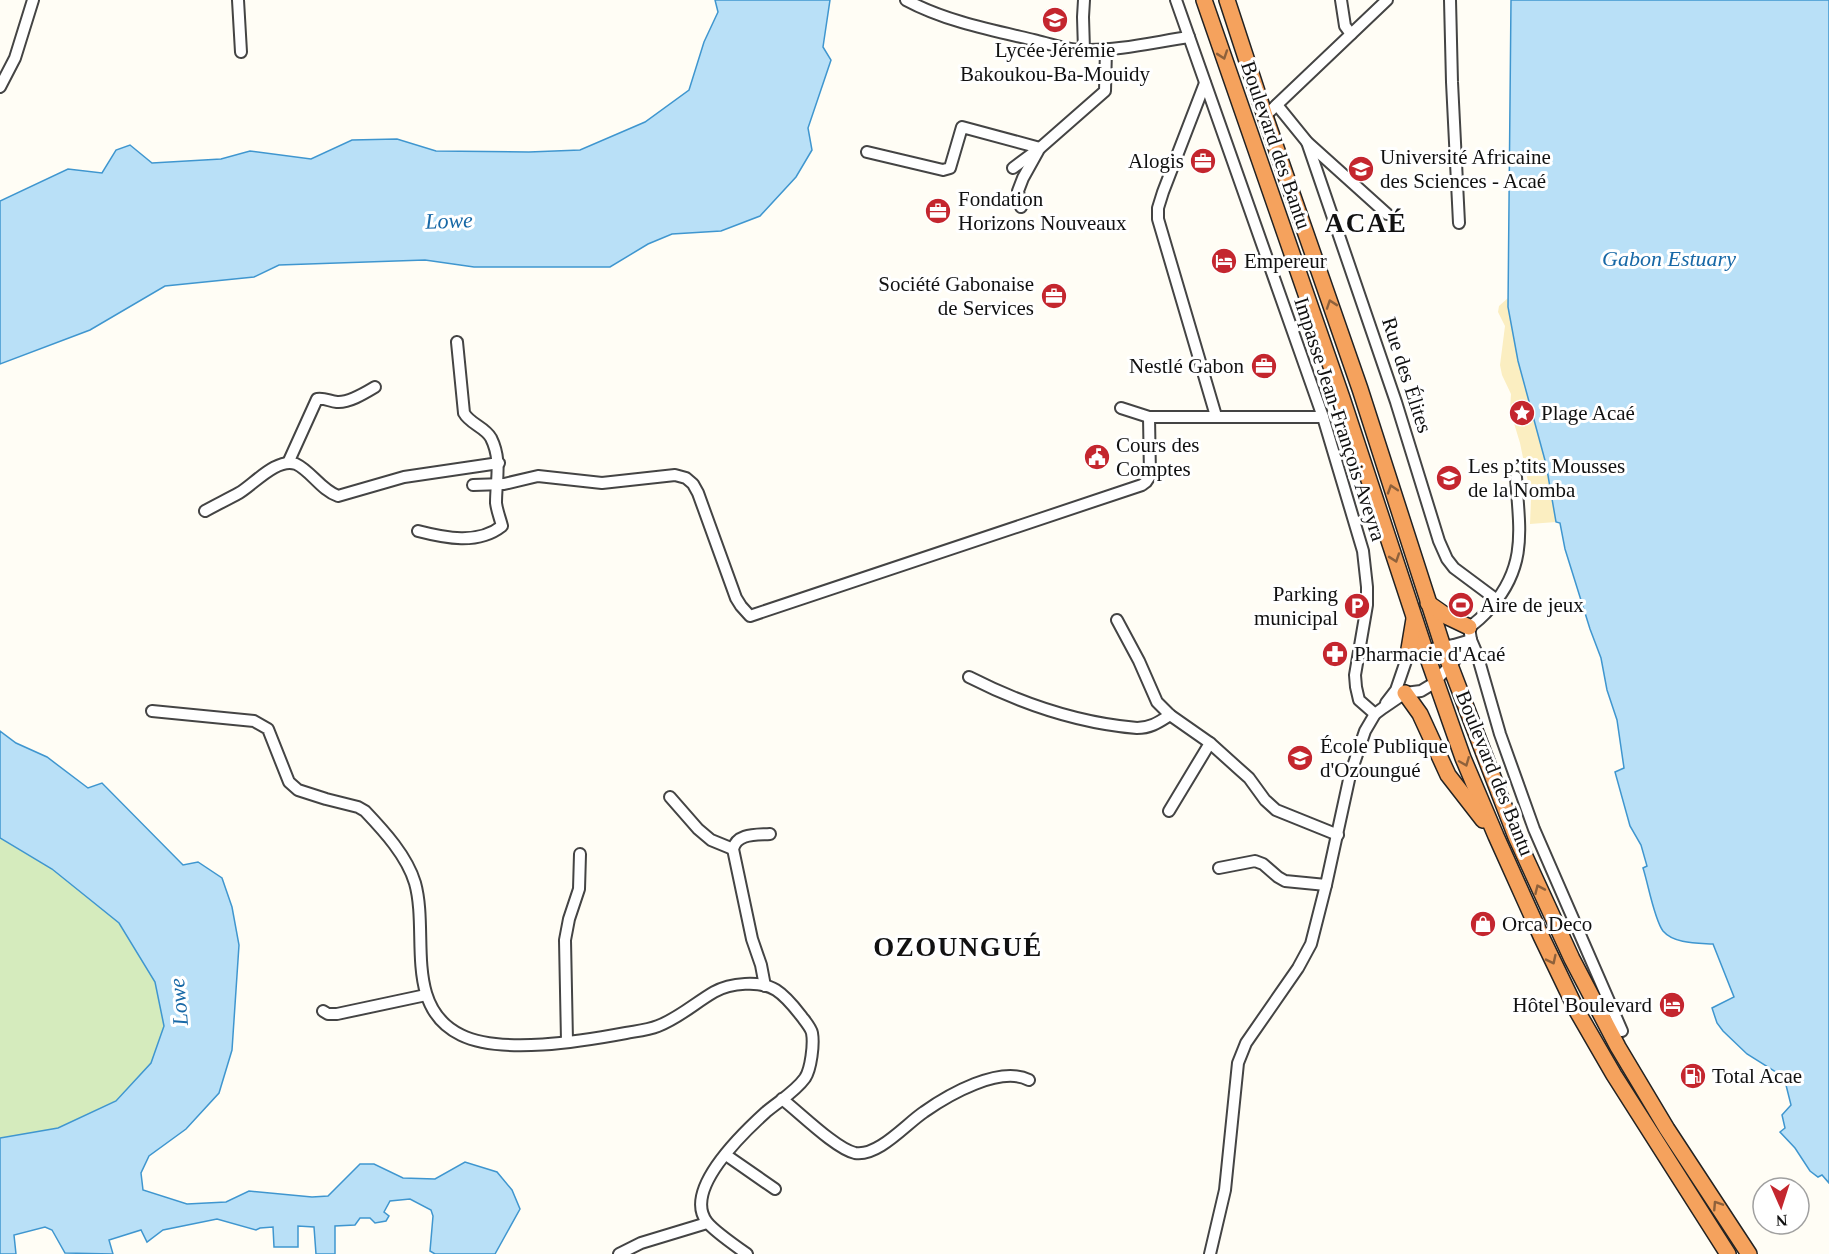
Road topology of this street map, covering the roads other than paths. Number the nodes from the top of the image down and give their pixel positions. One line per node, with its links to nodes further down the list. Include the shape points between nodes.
1 (33, 0): 19 (street, via 15,58)
2 (232, 0): 12 (street)
3 (238, 0): 12 (street)
4 (906, 0): 16 (street, via 929,13)
5 (1084, 0): 16 (street)
6 (1176, 0): 14 (street, Impasse Jean-François Aveyra)
7 (1204, 0): 44 (highway, Boulevard des Bantu, one-way to 44)
8 (1227, 0): 21 (highway, Boulevard des Bantu)
9 (1341, 0): 13 (street, via 1345,26)
10 (1387, 0): 13 (street)
11 (1450, 0): 28 (street)
12 (238, 22): 17 (street)
13 (1351, 34): 20 (street)
14 (1189, 37): 15 (street); 18 (street, Impasse Jean-François Aveyra)
15 (1106, 49): 16 (street); 23 (street, via 1105,91)
16 (1083, 50)
17 (240, 52)
18 (1205, 83): 32 (street, via 1162,192 1158,219); 34 (street, Impasse Jean-François Aveyra)
19 (0, 87)
20 (1277, 105): 21 (street); 22 (street)
21 (1265, 116): 43 (highway, Boulevard des Bantu, one-way to 21, via 1360,389)
22 (1307, 142): 27 (street); 42 (street, Rue des Élites, via 1396,402 1438,541 1454,568)
23 (1040, 148): 24 (street, via 962,127 950,168 944,170); 25 (street); 26 (street, via 1018,191)
24 (867, 152)
25 (1013, 168)
26 (1021, 207)
27 (1387, 214)
28 (1459, 223)
29 (457, 342): 36 (street, via 464,413 487,432)
30 (375, 387): 35 (street, via 339,402 317,399)
31 (1121, 408): 33 (street)
32 (1216, 416): 33 (street); 34 (street)
33 (1149, 417): 38 (street, via 1150,476 1142,485 750,616 736,598 698,493 686,478 675,475 602,483 538,476)
34 (1323, 417): 55 (street, Impasse Jean-François Aveyra, via 1363,551 1367,605 1356,687 1359,700)
35 (288, 463): 36 (street, via 299,465 338,496 404,477); 40 (street, via 270,469 240,492)
36 (499, 463): 38 (street)
37 (1516, 477): 42 (street, via 1519,555)
38 (497, 484): 39 (street); 41 (street, via 501,528 480,538 441,537)
39 (473, 485)
40 (205, 511)
41 (418, 531)
42 (1497, 600): 46 (street)
43 (1428, 603): 46 (highway); 47 (highway, Boulevard des Bantu)
44 (1414, 613): 48 (highway, Boulevard des Bantu); 49 (highway)
45 (1117, 620): 56 (street, via 1157,702)
46 (1470, 634): 47 (street); 50 (street); 70 (street, via 1534,829)
47 (1443, 647): 48 (street); 50 (highway, Boulevard des Bantu)
48 (1425, 650): 49 (street); 52 (highway, Boulevard des Bantu)
49 (1408, 655): 55 (street, via 1396,690)
50 (1450, 666): 52 (street); 81 (highway, Boulevard des Bantu, one-way to 50, via 1667,1129 1572,959 1516,837)
51 (969, 677): 56 (street, via 1007,696 1076,719 1147,728)
52 (1436, 680): 53 (street, via 1421,691); 62 (highway, Boulevard des Bantu, one-way to 62)
53 (1405, 693): 55 (street); 62 (highway, via 1420,714 1448,775)
54 (152, 711): 68 (street, via 254,721 268,729 289,782 298,790 365,811 398,851 415,882)
55 (1379, 711): 61 (street, via 1365,731 1354,759)
56 (1170, 715): 57 (street)
57 (1210, 743): 59 (street); 61 (street, via 1249,778 1276,810)
58 (670, 797): 63 (street, via 711,840)
59 (1169, 811)
60 (770, 834): 63 (street, via 741,837)
61 (1338, 835): 66 (street)
62 (1496, 836): 80 (highway, Boulevard des Bantu, one-way to 80, via 1577,1011)
63 (733, 849): 67 (street)
64 (580, 854): 71 (street, via 579,889 566,940)
65 (1219, 868): 66 (street, via 1255,861 1285,880)
66 (1326, 885): 79 (street, via 1306,956 1246,1043 1238,1063 1227,1180)
67 (765, 986): 71 (street, via 746,984 714,992 656,1027); 73 (street, via 786,999 812,1033 809,1070)
68 (426, 995): 69 (street, via 337,1014); 71 (street, via 434,1012 446,1024 479,1042 532,1046)
69 (323, 1011)
70 (1622, 1031)
71 (567, 1041)
72 (1029, 1080): 73 (street, via 1013,1075 960,1090 863,1154 838,1147)
73 (782, 1099): 74 (street)
74 (726, 1155): 75 (street); 76 (street, via 703,1191 702,1211)
75 (775, 1189)
76 (707, 1223): 77 (street, via 641,1243); 78 (street)
77 (619, 1254)
78 (747, 1254)
79 (1210, 1254)
80 (1728, 1254)
81 (1749, 1254)

